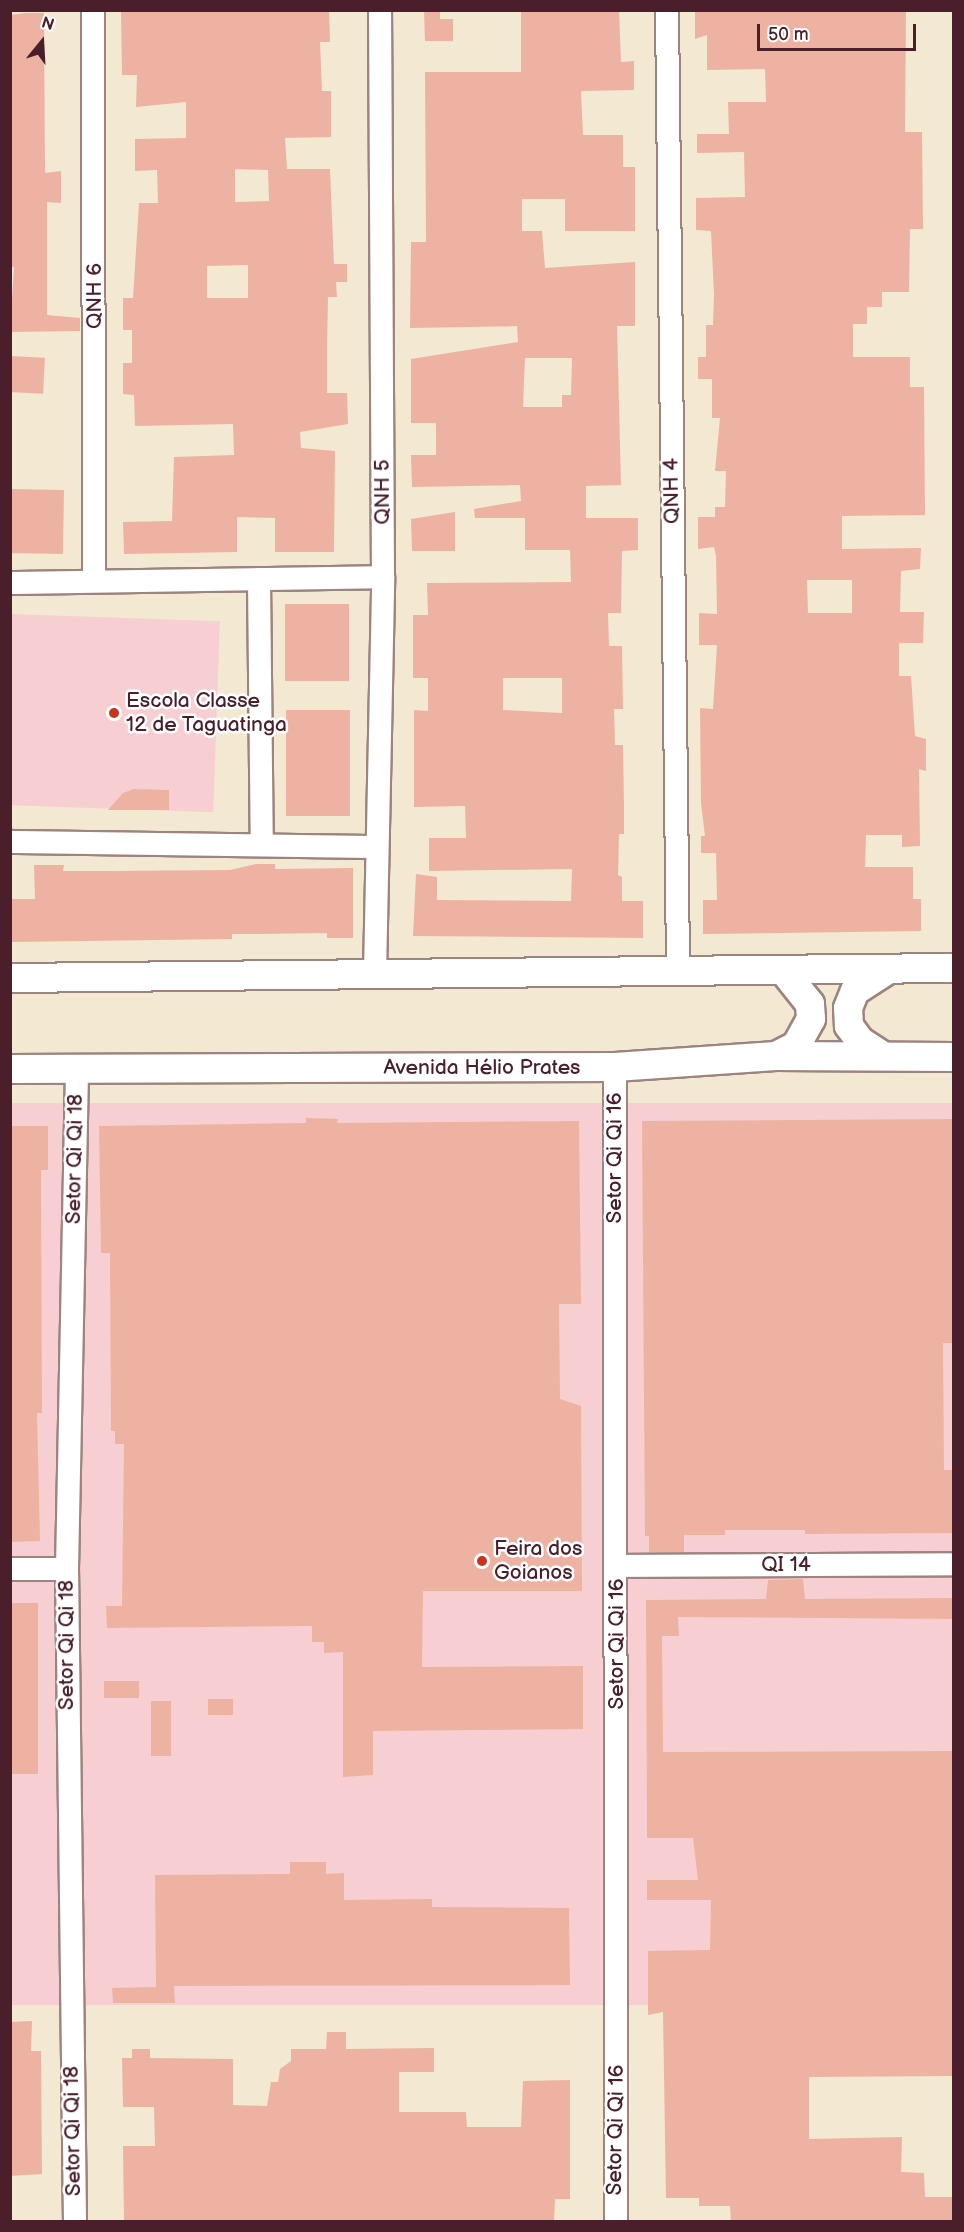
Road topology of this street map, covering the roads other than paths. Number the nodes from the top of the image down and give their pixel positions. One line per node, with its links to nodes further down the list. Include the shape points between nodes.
1 (93, 10): 6 (street, QNH 6)
2 (380, 10): 4 (street, QNH 5)
3 (667, 10): 14 (street, QNH 4)
4 (383, 577): 5 (street); 10 (street, QNH 5)
5 (259, 579): 6 (street); 9 (street)
6 (94, 581): 7 (street)
7 (10, 583)
8 (10, 842): 9 (street)
9 (262, 845): 10 (street)
10 (377, 846): 15 (street, QNH 5)
11 (954, 968): 12 (main road)
12 (889, 969): 13 (main road); 18 (main road, via 855,992 848,1008 849,1026 860,1041)
13 (783, 970): 14 (main road); 17 (main road, via 810,1004 811,1019 796,1046)
14 (678, 971): 15 (main road)
15 (375, 973): 16 (main road)
16 (10, 978)
17 (776, 1056): 18 (main road, Avenida Hélio Prates); 20 (main road, Avenida Hélio Prates)
18 (883, 1056): 19 (main road, Avenida Hélio Prates)
19 (954, 1057)
20 (615, 1067): 22 (main road, Avenida Hélio Prates); 24 (street, Setor Qi Qi 16)
21 (10, 1069): 22 (main road, Avenida Hélio Prates)
22 (77, 1069): 26 (street, Setor Qi Qi 18)
23 (954, 1564): 24 (street, QI 14)
24 (618, 1566): 28 (street, Setor Qi Qi 16)
25 (10, 1569): 26 (street)
26 (67, 1569): 27 (street, Setor Qi Qi 18)
27 (75, 2222)
28 (616, 2222)

